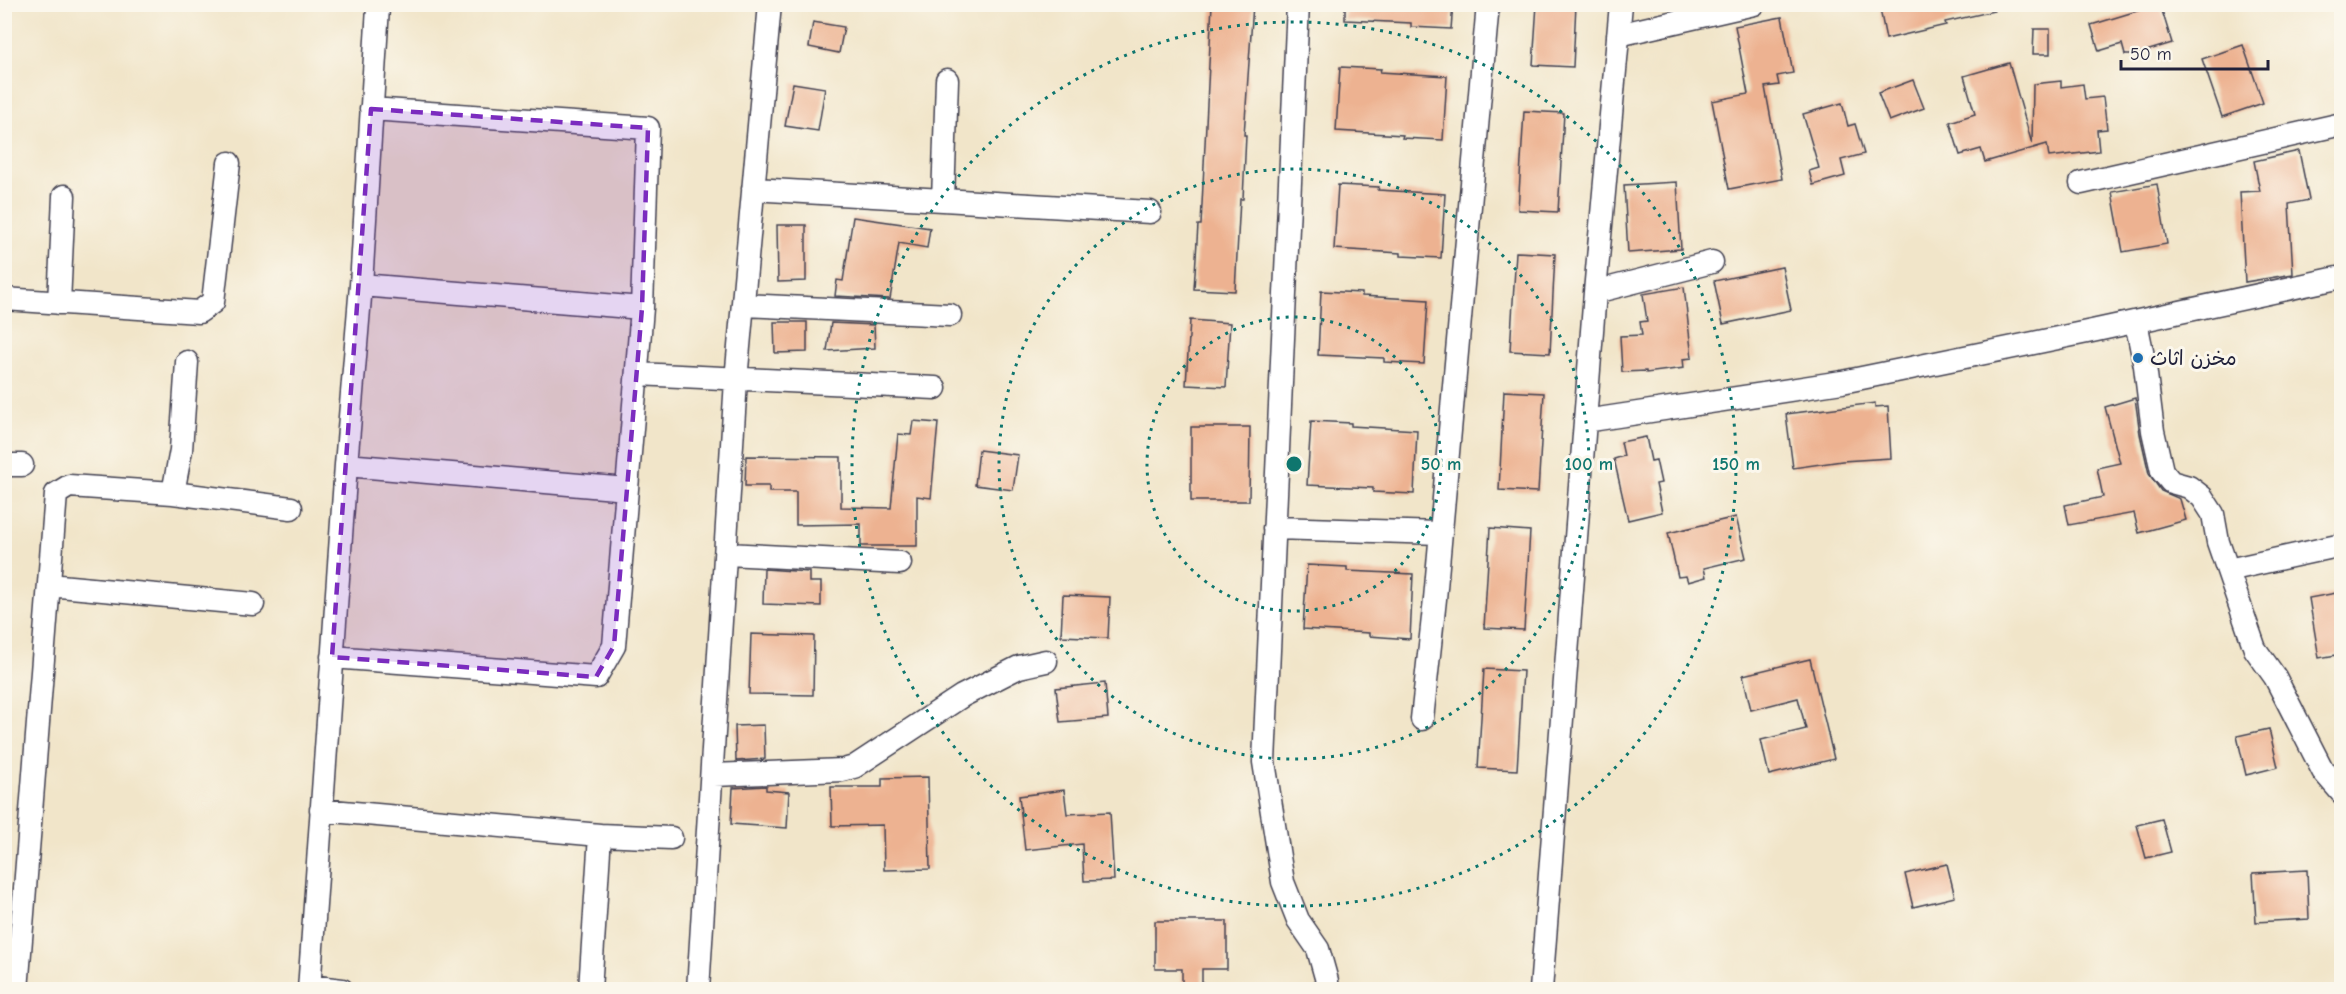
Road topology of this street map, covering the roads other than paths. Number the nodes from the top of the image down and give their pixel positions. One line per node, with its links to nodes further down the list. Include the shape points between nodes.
1 (770, 4): 13 (street)
2 (1298, 4): 36 (street)
3 (1488, 4): 37 (street)
4 (1621, 4): 7 (street)
5 (1754, 4): 7 (street)
6 (378, 7): 9 (street)
7 (1618, 35): 20 (street)
8 (947, 80): 15 (street)
9 (371, 109): 19 (street); 24 (street, via 648,128)
10 (2342, 124): 12 (street)
11 (229, 163): 22 (street, via 213,302 199,312)
12 (2081, 183)
13 (753, 189): 15 (street); 23 (street)
14 (64, 196): 22 (street)
15 (943, 200): 16 (street)
16 (1150, 212)
17 (1712, 262): 20 (street)
18 (2342, 277): 26 (street)
19 (361, 285): 24 (street); 32 (street)
20 (1595, 292): 31 (street)
21 (4, 299): 22 (street)
22 (59, 303)
23 (742, 305): 25 (street); 29 (street)
24 (642, 308): 28 (street)
25 (950, 315)
26 (2136, 322): 31 (street, via 1842,382); 41 (street, via 2162,471 2170,482 2189,487 2202,497 2212,514)
27 (187, 362): 34 (street, via 181,450)
28 (637, 374): 29 (street); 33 (street)
29 (736, 380): 30 (street); 39 (street)
30 (935, 388)
31 (1585, 421): 58 (street)
32 (346, 465): 33 (street); 44 (street)
33 (627, 489): 44 (street, via 614,646 596,677)
34 (173, 494): 35 (street); 42 (street, via 69,486 56,494)
35 (291, 508)
36 (1274, 528): 37 (street); 57 (street, via 1264,762 1283,882 1298,920 1318,949)
37 (1440, 532): 46 (street)
38 (2342, 545): 41 (street)
39 (727, 554): 40 (street); 47 (street)
40 (900, 563)
41 (2228, 570): 48 (street, via 2255,649 2275,677 2323,771)
42 (49, 585): 43 (street); 53 (street)
43 (253, 604)
44 (332, 657): 49 (street)
45 (1046, 661): 47 (street, via 1019,667 962,696 854,767)
46 (1422, 719)
47 (713, 775): 56 (street)
48 (2342, 793)
49 (321, 810): 50 (street); 52 (street)
50 (600, 835): 51 (street); 55 (street)
51 (671, 838)
52 (309, 988): 54 (street)
53 (17, 990)
54 (342, 990)
55 (590, 990)
56 (698, 990)
57 (1327, 990)
58 (1541, 990)

